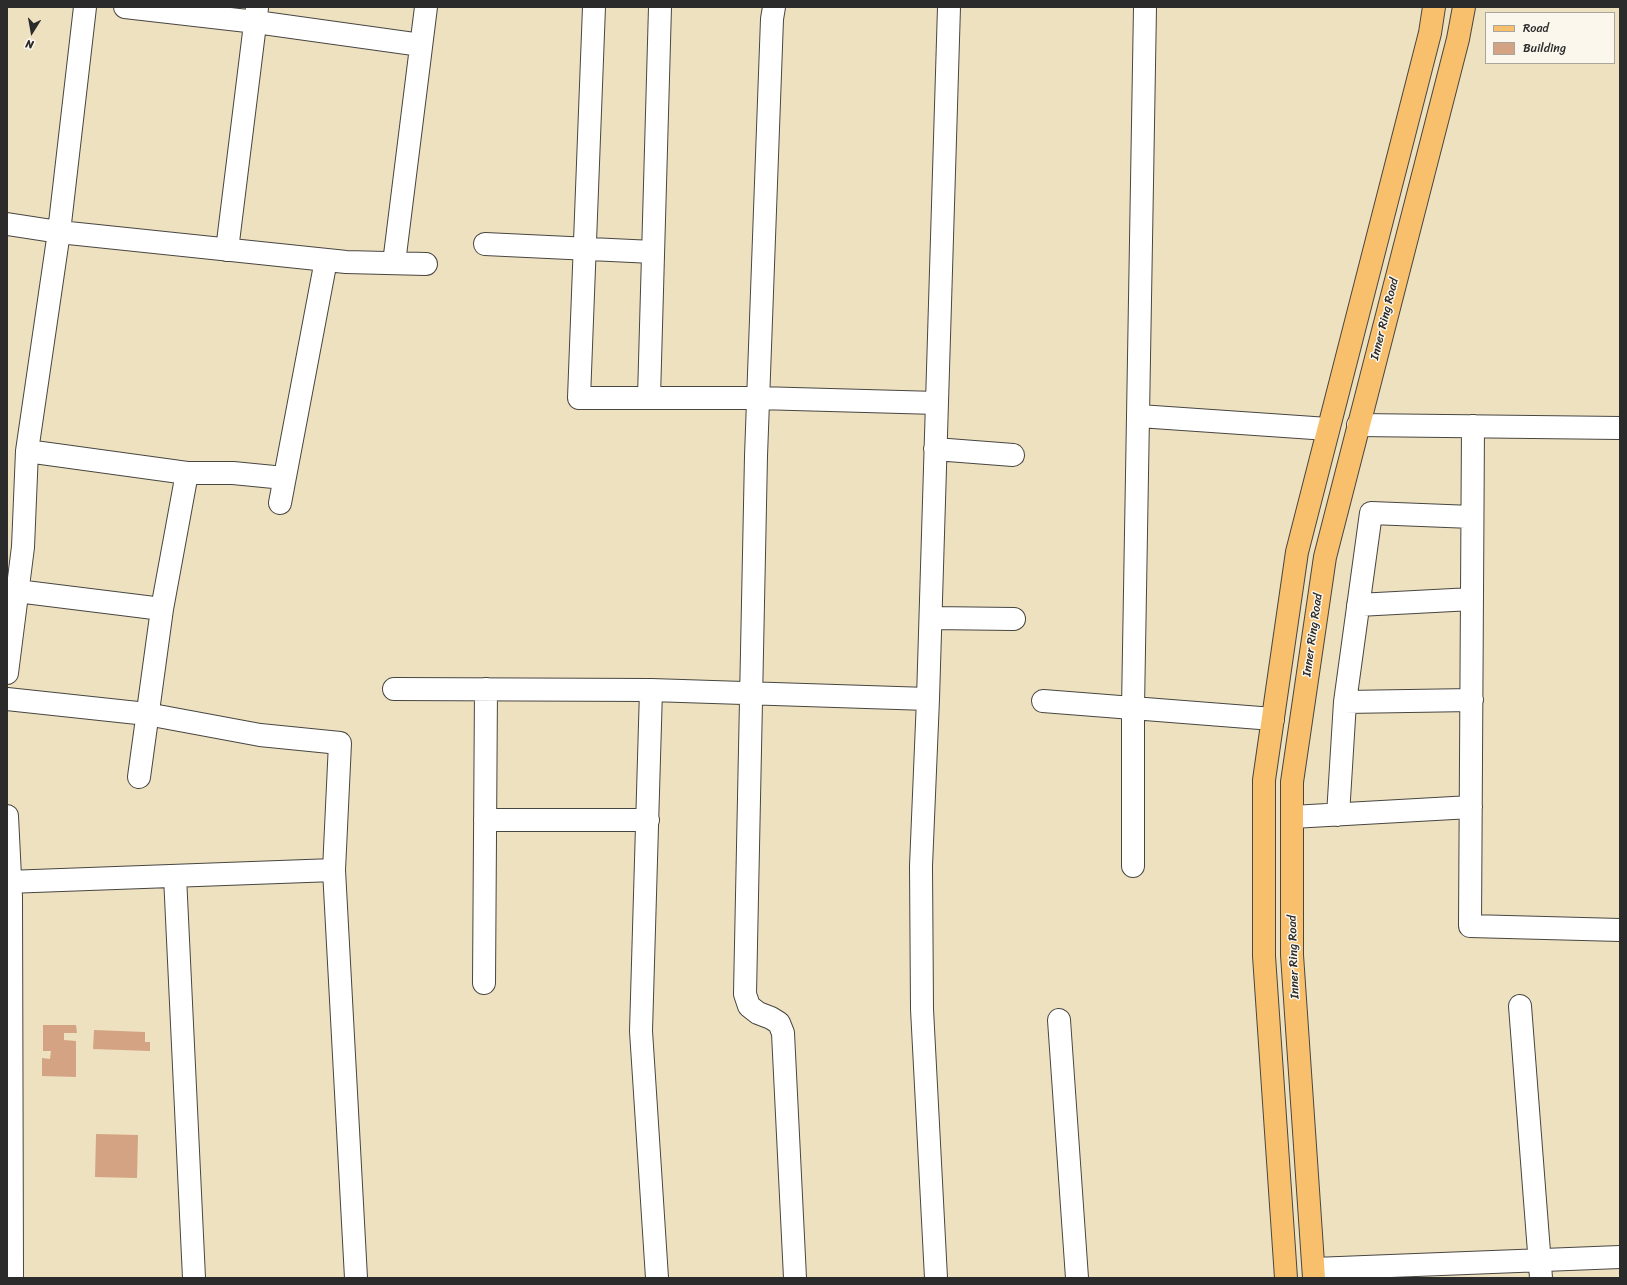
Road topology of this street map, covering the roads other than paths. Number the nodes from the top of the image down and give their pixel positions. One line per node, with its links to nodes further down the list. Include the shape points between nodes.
1 (85, 7): 14 (street)
2 (125, 7): 11 (street)
3 (426, 7): 12 (street)
4 (594, 7): 17 (street)
5 (660, 7): 18 (street)
6 (774, 7): 23 (street)
7 (949, 7): 24 (street)
8 (1145, 7): 25 (street)
9 (1434, 7): 29 (main road, via 1430,33)
10 (1464, 7): 26 (main road, Inner Ring Road, via 1458,39)
11 (256, 14): 12 (street); 16 (street)
12 (421, 45): 20 (street)
13 (7, 224): 14 (street)
14 (59, 232): 16 (street); 31 (street)
15 (486, 244): 17 (street)
16 (227, 250): 19 (street)
17 (585, 250): 18 (street); 22 (street, via 579,398)
18 (654, 252): 22 (street)
19 (326, 260): 20 (street); 34 (street)
20 (394, 263): 21 (street)
21 (426, 264)
22 (649, 397): 23 (street)
23 (758, 398): 24 (street); 47 (street)
24 (937, 403): 30 (street)
25 (1139, 416): 29 (street); 53 (street)
26 (1358, 425): 27 (street); 60 (main road, Inner Ring Road, via 1325,557 1292,782)
27 (1473, 426): 28 (street); 36 (street)
28 (1620, 428)
29 (1328, 429): 55 (main road, via 1297,552)
30 (936, 449): 32 (street); 41 (street)
31 (27, 451): 33 (street); 38 (street, via 23,547)
32 (1013, 455)
33 (187, 473): 34 (street, via 233,473); 40 (street)
34 (284, 478): 35 (street)
35 (280, 503)
36 (1472, 518): 37 (street); 39 (street, via 1371,513)
37 (1472, 599): 39 (street); 50 (street)
38 (13, 602): 40 (street); 43 (street)
39 (1358, 605): 52 (street)
40 (162, 609): 54 (street)
41 (930, 618): 42 (street); 49 (street)
42 (1014, 619)
43 (7, 673)
44 (394, 689): 45 (street)
45 (486, 689): 46 (street); 61 (street)
46 (651, 690): 47 (street); 62 (street)
47 (750, 693): 49 (street); 78 (street, via 745,994 748,1006 779,1023 783,1033)
48 (7, 699): 54 (street)
49 (928, 699): 79 (street, via 921,866 922,1009)
50 (1472, 700): 52 (street); 57 (street)
51 (1043, 701): 53 (street)
52 (1345, 702): 58 (street)
53 (1133, 708): 55 (street); 63 (street)
54 (147, 714): 56 (street); 64 (street, via 260,735 340,743)
55 (1273, 719): 81 (main road, via 1264,780 1264,956)
56 (139, 777)
57 (1471, 807): 58 (street); 67 (street, via 1470,926)
58 (1338, 815): 60 (street)
59 (7, 816): 66 (street)
60 (1292, 817): 73 (main road, Inner Ring Road, via 1292,955)
61 (485, 820): 62 (street); 68 (street)
62 (648, 820): 77 (street, via 642,1031)
63 (1133, 866)
64 (334, 870): 65 (street); 76 (street)
65 (175, 876): 66 (street); 75 (street)
66 (9, 882): 74 (street)
67 (1620, 930)
68 (484, 983)
69 (1520, 1006): 72 (street)
70 (1059, 1020): 80 (street)
71 (1620, 1257): 72 (street)
72 (1540, 1269): 73 (street)
73 (1314, 1273)
74 (12, 1278)
75 (194, 1278)
76 (356, 1278)
77 (657, 1278)
78 (795, 1278)
79 (936, 1278)
80 (1077, 1278)
81 (1286, 1278)

